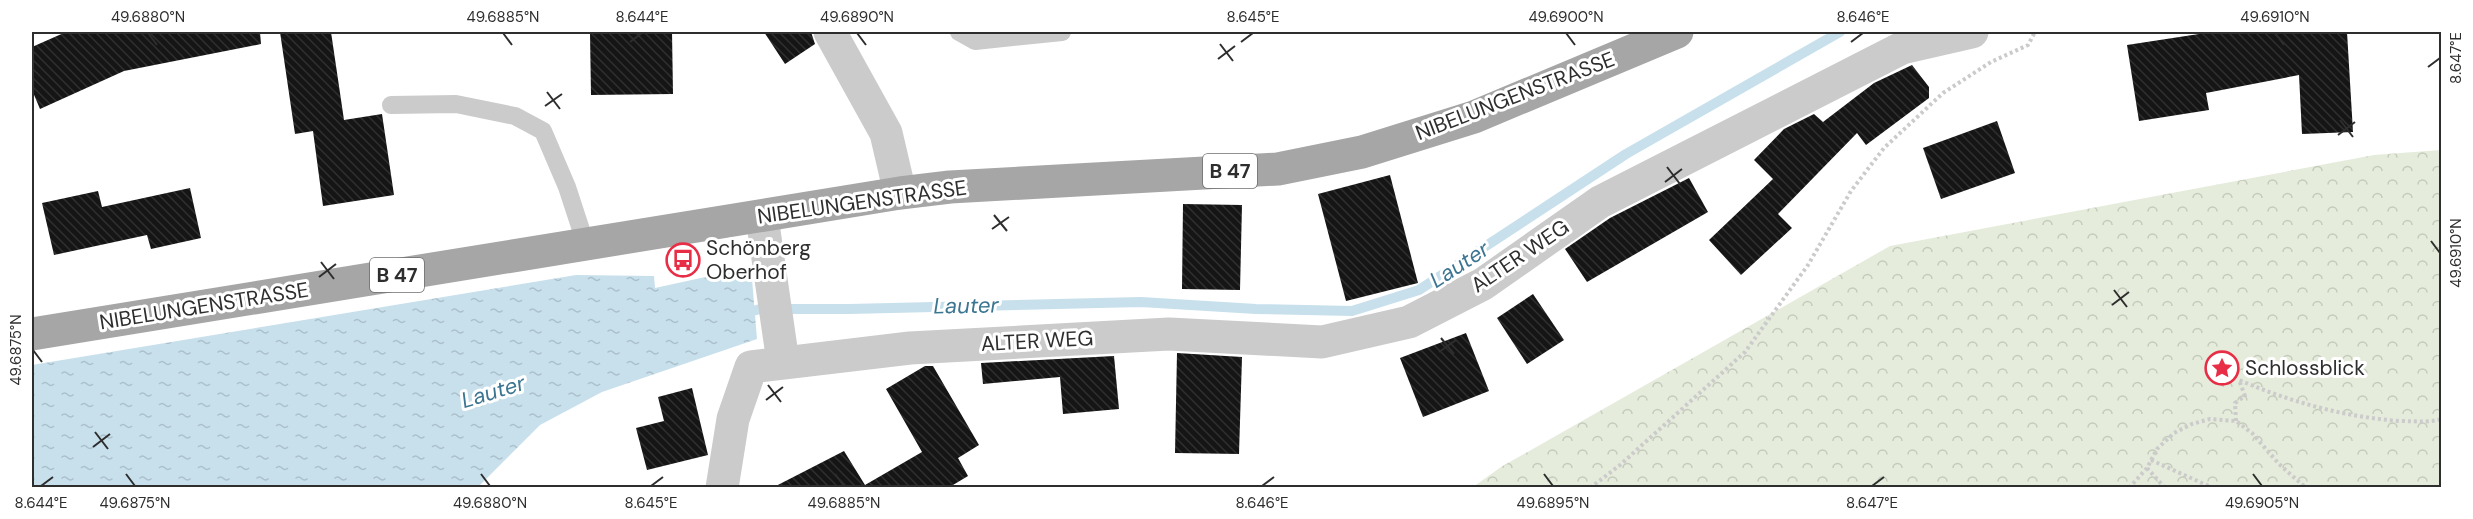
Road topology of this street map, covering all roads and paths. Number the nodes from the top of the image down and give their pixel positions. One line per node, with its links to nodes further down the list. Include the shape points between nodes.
1 (830, 32): 8 (street, via 886,133)
2 (959, 32): 3 (lane, via 975,41)
3 (1062, 32)
4 (1677, 32): 8 (main road, NIBELUNGENSTRASSE / B 47, via 1474,117 1362,152 1278,169)
5 (1972, 32): 12 (street, ALTER WEG, via 1902,48 1600,202 1483,284 1409,322 1322,342 1169,334)
6 (2035, 32): 18 (path, via 2028,45 1991,62 1943,93 1884,148 1851,191 1808,265 1745,352)
7 (392, 105): 10 (lane, via 456,104 515,116 543,131)
8 (900, 193): 9 (main road, NIBELUNGENSTRASSE / B 47)
9 (762, 217): 10 (main road, NIBELUNGENSTRASSE / B 47); 12 (street)
10 (586, 245): 11 (main road, NIBELUNGENSTRASSE / B 47)
11 (32, 334)
12 (781, 355): 17 (street, ALTER WEG, via 751,367 733,419)
13 (2442, 419): 14 (path, via 2427,423 2367,419 2323,410 2239,380 2245,396 2235,403)
14 (2236, 421): 15 (path, via 2210,419 2192,424 2157,448); 22 (path, via 2253,433)
15 (2151, 460): 16 (path); 21 (path)
16 (2147, 468): 19 (path); 20 (path)
17 (722, 488)
18 (1590, 488)
19 (2129, 488)
20 (2165, 488)
21 (2213, 488)
22 (2306, 488)

